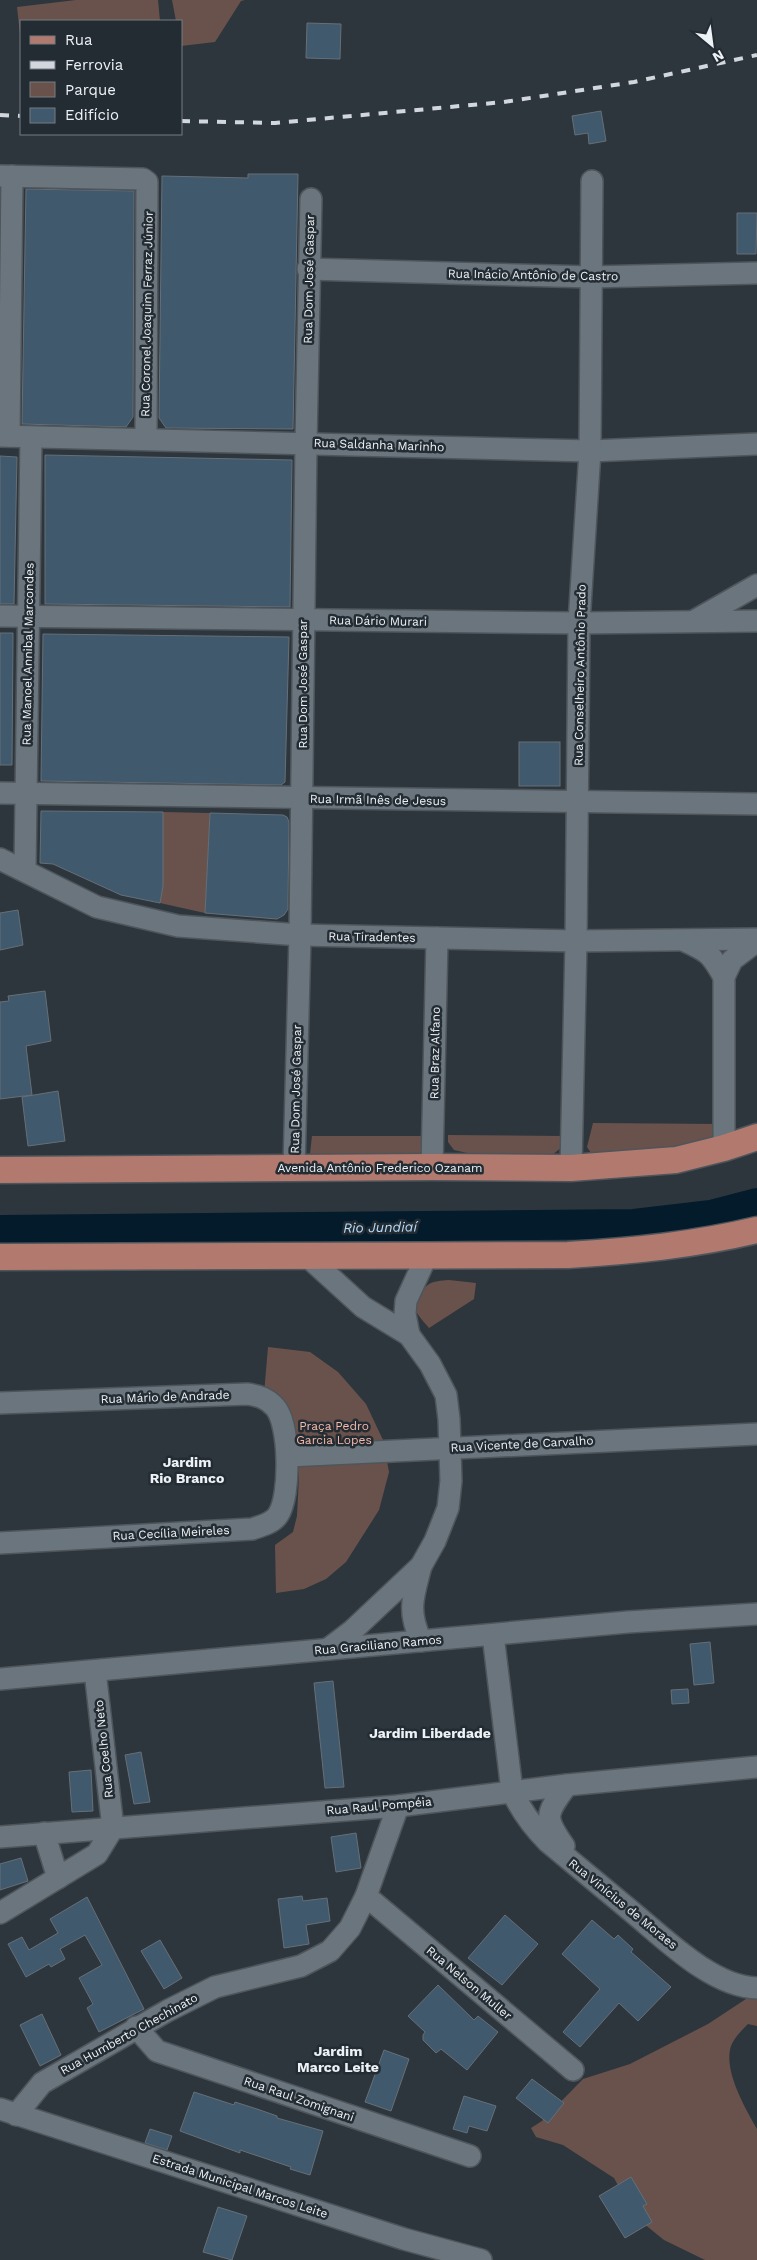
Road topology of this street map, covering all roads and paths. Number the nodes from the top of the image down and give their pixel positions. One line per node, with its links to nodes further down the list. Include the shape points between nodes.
1 (6, 176): 7 (street); 9 (street, Rua Coronel Joaquim Ferraz Júnior, via 143,179 147,182)
2 (592, 182): 6 (street, Rua Conselheiro Antônio Prado)
3 (311, 199): 4 (street, Rua Dom José Gaspar)
4 (308, 269): 6 (street, Rua Inácio Antônio de Castro); 10 (street, Rua Dom José Gaspar)
5 (757, 274): 6 (street, Rua Inácio Antônio de Castro)
6 (591, 277): 12 (street, Rua Conselheiro Antônio Prado)
7 (4, 436): 8 (street, Rua Saldanha Marinho)
8 (31, 437): 9 (street, Rua Saldanha Marinho); 15 (street, Rua Manoel Annibal Marcondes)
9 (146, 439): 10 (street, Rua Saldanha Marinho)
10 (306, 443): 12 (street, Rua Saldanha Marinho); 16 (street, Rua Dom José Gaspar)
11 (757, 444): 12 (street, Rua Saldanha Marinho)
12 (590, 451): 19 (street, Rua Conselheiro Antônio Prado)
13 (757, 585): 17 (street)
14 (0, 616): 15 (street, Rua Dário Murari)
15 (29, 616): 16 (street, Rua Dário Murari); 20 (street, Rua Manoel Annibal Marcondes)
16 (304, 620): 19 (street, Rua Dário Murari); 22 (street, Rua Dom José Gaspar)
17 (693, 621): 18 (street, Rua Dário Murari); 19 (street, Rua Dário Murari)
18 (757, 621)
19 (579, 623): 23 (street, Rua Conselheiro Antônio Prado)
20 (27, 792): 21 (street, Rua Irmã Inês de Jesus); 22 (street, Rua Irmã Inês de Jesus); 26 (street, Rua Manoel Annibal Marcondes)
21 (0, 793)
22 (302, 798): 23 (street, Rua Irmã Inês de Jesus); 27 (street, Rua Dom José Gaspar)
23 (578, 803): 24 (street, Rua Irmã Inês de Jesus); 29 (street, Rua Conselheiro Antônio Prado)
24 (757, 804)
25 (0, 859): 26 (street, Rua Tiradentes)
26 (25, 870): 27 (street, Rua Tiradentes, via 97,907 178,926)
27 (300, 935): 28 (street, Rua Tiradentes); 37 (street, Rua Dom José Gaspar)
28 (437, 938): 29 (street, Rua Tiradentes); 35 (street, Rua Braz Alfano)
29 (576, 940): 30 (street, Rua Tiradentes); 36 (street, Rua Conselheiro Antônio Prado)
30 (682, 940): 31 (street, Rua Tiradentes); 32 (street, via 714,958)
31 (757, 940): 32 (street, via 732,960)
32 (724, 977): 34 (street)
33 (757, 1137): 34 (main road, Avenida Antônio Frederico Ozanam)
34 (724, 1148): 36 (main road, Avenida Antônio Frederico Ozanam, via 676,1160)
35 (432, 1167): 36 (main road, Avenida Antônio Frederico Ozanam); 37 (main road, Avenida Antônio Frederico Ozanam)
36 (572, 1168)
37 (294, 1169): 38 (main road, Avenida Antônio Frederico Ozanam)
38 (0, 1170)
39 (757, 1230): 40 (main road, via 708,1242 636,1251 568,1255)
40 (427, 1255): 41 (main road); 43 (street, via 406,1301)
41 (307, 1256): 42 (main road); 43 (street, via 363,1307)
42 (0, 1257)
43 (409, 1334): 46 (street, via 446,1395)
44 (0, 1402): 47 (street, Rua Mário de Andrade, via 248,1394 266,1398 276,1408 283,1422)
45 (757, 1434): 46 (street, Rua Vicente de Carvalho)
46 (450, 1448): 47 (street, Rua Vicente de Carvalho); 49 (street, via 448,1508)
47 (288, 1456): 48 (street, Rua Cecília Meireles, via 283,1507 277,1517 252,1529)
48 (0, 1542)
49 (421, 1566): 52 (street, via 412,1614); 53 (street, via 353,1630)
50 (757, 1614): 51 (street, Rua Graciliano Ramos)
51 (494, 1635): 52 (street, Rua Graciliano Ramos); 58 (street, Rua Vinícius de Moraes)
52 (421, 1641): 53 (street, Rua Graciliano Ramos)
53 (326, 1650): 54 (street, Rua Graciliano Ramos)
54 (96, 1671): 55 (street, Rua Graciliano Ramos); 60 (street, Rua Coelho Neto)
55 (0, 1679)
56 (757, 1767): 57 (street, Rua Raul Pompéia)
57 (567, 1785): 58 (street, Rua Raul Pompéia); 63 (street, via 552,1805 550,1824)
58 (512, 1791): 59 (street, Rua Raul Pompéia); 63 (street, Rua Vinícius de Moraes, via 530,1823)
59 (398, 1806): 60 (street, Rua Raul Pompéia); 65 (street, Rua Humberto Chechinato)
60 (113, 1828): 61 (street, Rua Raul Pompéia); 64 (street, via 97,1854)
61 (44, 1833): 62 (street, Rua Raul Pompéia); 64 (street)
62 (0, 1837)
63 (578, 1867): 67 (street, Rua Vinícius de Moraes, via 693,1962 723,1979)
64 (58, 1878): 66 (street)
65 (366, 1896): 68 (street, Rua Humberto Chechinato, via 350,1928 330,1951 301,1966 215,1987); 69 (street, Rua Nelson Muller)
66 (0, 1912)
67 (757, 1988)
68 (136, 2027): 70 (street, Rua Humberto Chechinato, via 42,2083); 71 (street, Rua Raul Zomignani, via 157,2051)
69 (573, 2070)
70 (8, 2112): 72 (street, Estrada Municipal Marcos Leite, via 404,2239)
71 (470, 2156)
72 (481, 2260)

